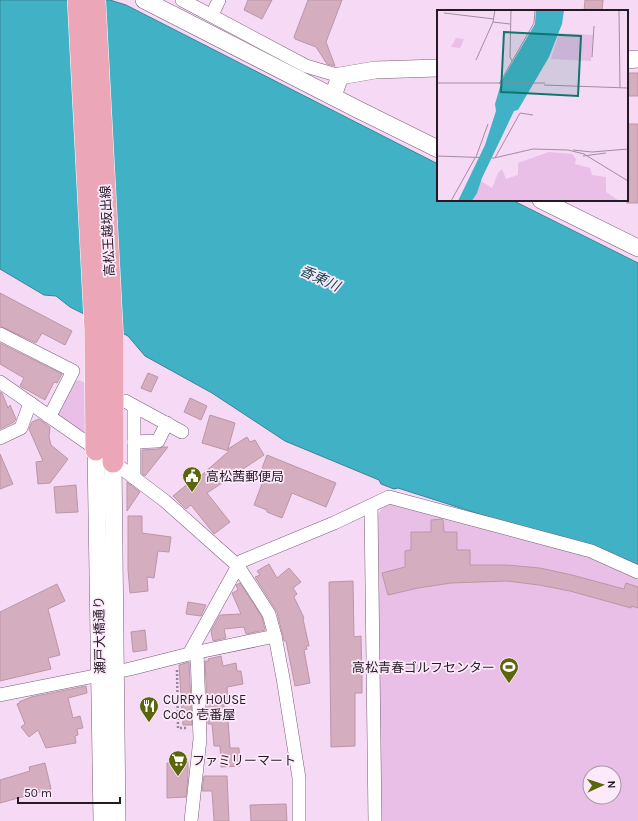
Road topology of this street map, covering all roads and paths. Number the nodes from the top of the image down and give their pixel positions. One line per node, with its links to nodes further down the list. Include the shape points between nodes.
1 (78, 0): 16 (main road, 高松王越坂出線)
2 (95, 0): 16 (main road, 高松王越坂出線)
3 (144, 0): 11 (street)
4 (182, 0): 6 (street)
5 (219, 0): 6 (street)
6 (212, 15): 10 (street, via 306,66)
7 (638, 59): 8 (street)
8 (628, 60)
9 (437, 68): 10 (street, via 375,70)
10 (340, 76): 11 (street)
11 (333, 96): 12 (street)
12 (437, 149)
13 (543, 201): 14 (street)
14 (638, 248)
15 (0, 334): 19 (street, via 77,373)
16 (104, 335): 24 (main road, 高松王越坂出線); 25 (main road, 高松王越坂出線)
17 (0, 382): 18 (street)
18 (30, 403): 19 (street); 22 (street, via 21,428)
19 (48, 416): 24 (street)
20 (167, 424): 21 (street); 23 (street, via 158,441); 23 (street, via 130,404)
21 (182, 432)
22 (0, 438)
23 (134, 442): 26 (street)
24 (96, 450): 25 (street); 32 (street, 瀬戸大橋通り)
25 (113, 462): 26 (street); 32 (street, 瀬戸大橋通り)
26 (134, 478): 28 (street, via 165,501)
27 (371, 506): 28 (street, via 242,561); 29 (street, via 389,497 591,551); 39 (street)
28 (238, 566): 30 (street, via 269,614); 31 (street)
29 (638, 572)
30 (275, 636): 31 (street); 38 (street, via 299,778)
31 (188, 654): 32 (street); 34 (street); 34 (path, via 178,728)
32 (108, 673): 33 (street); 35 (street, 瀬戸大橋通り); 36 (street, 瀬戸大橋通り)
33 (0, 695)
34 (200, 727): 37 (street)
35 (102, 821)
36 (117, 821)
37 (191, 821)
38 (299, 821)
39 (375, 821)

